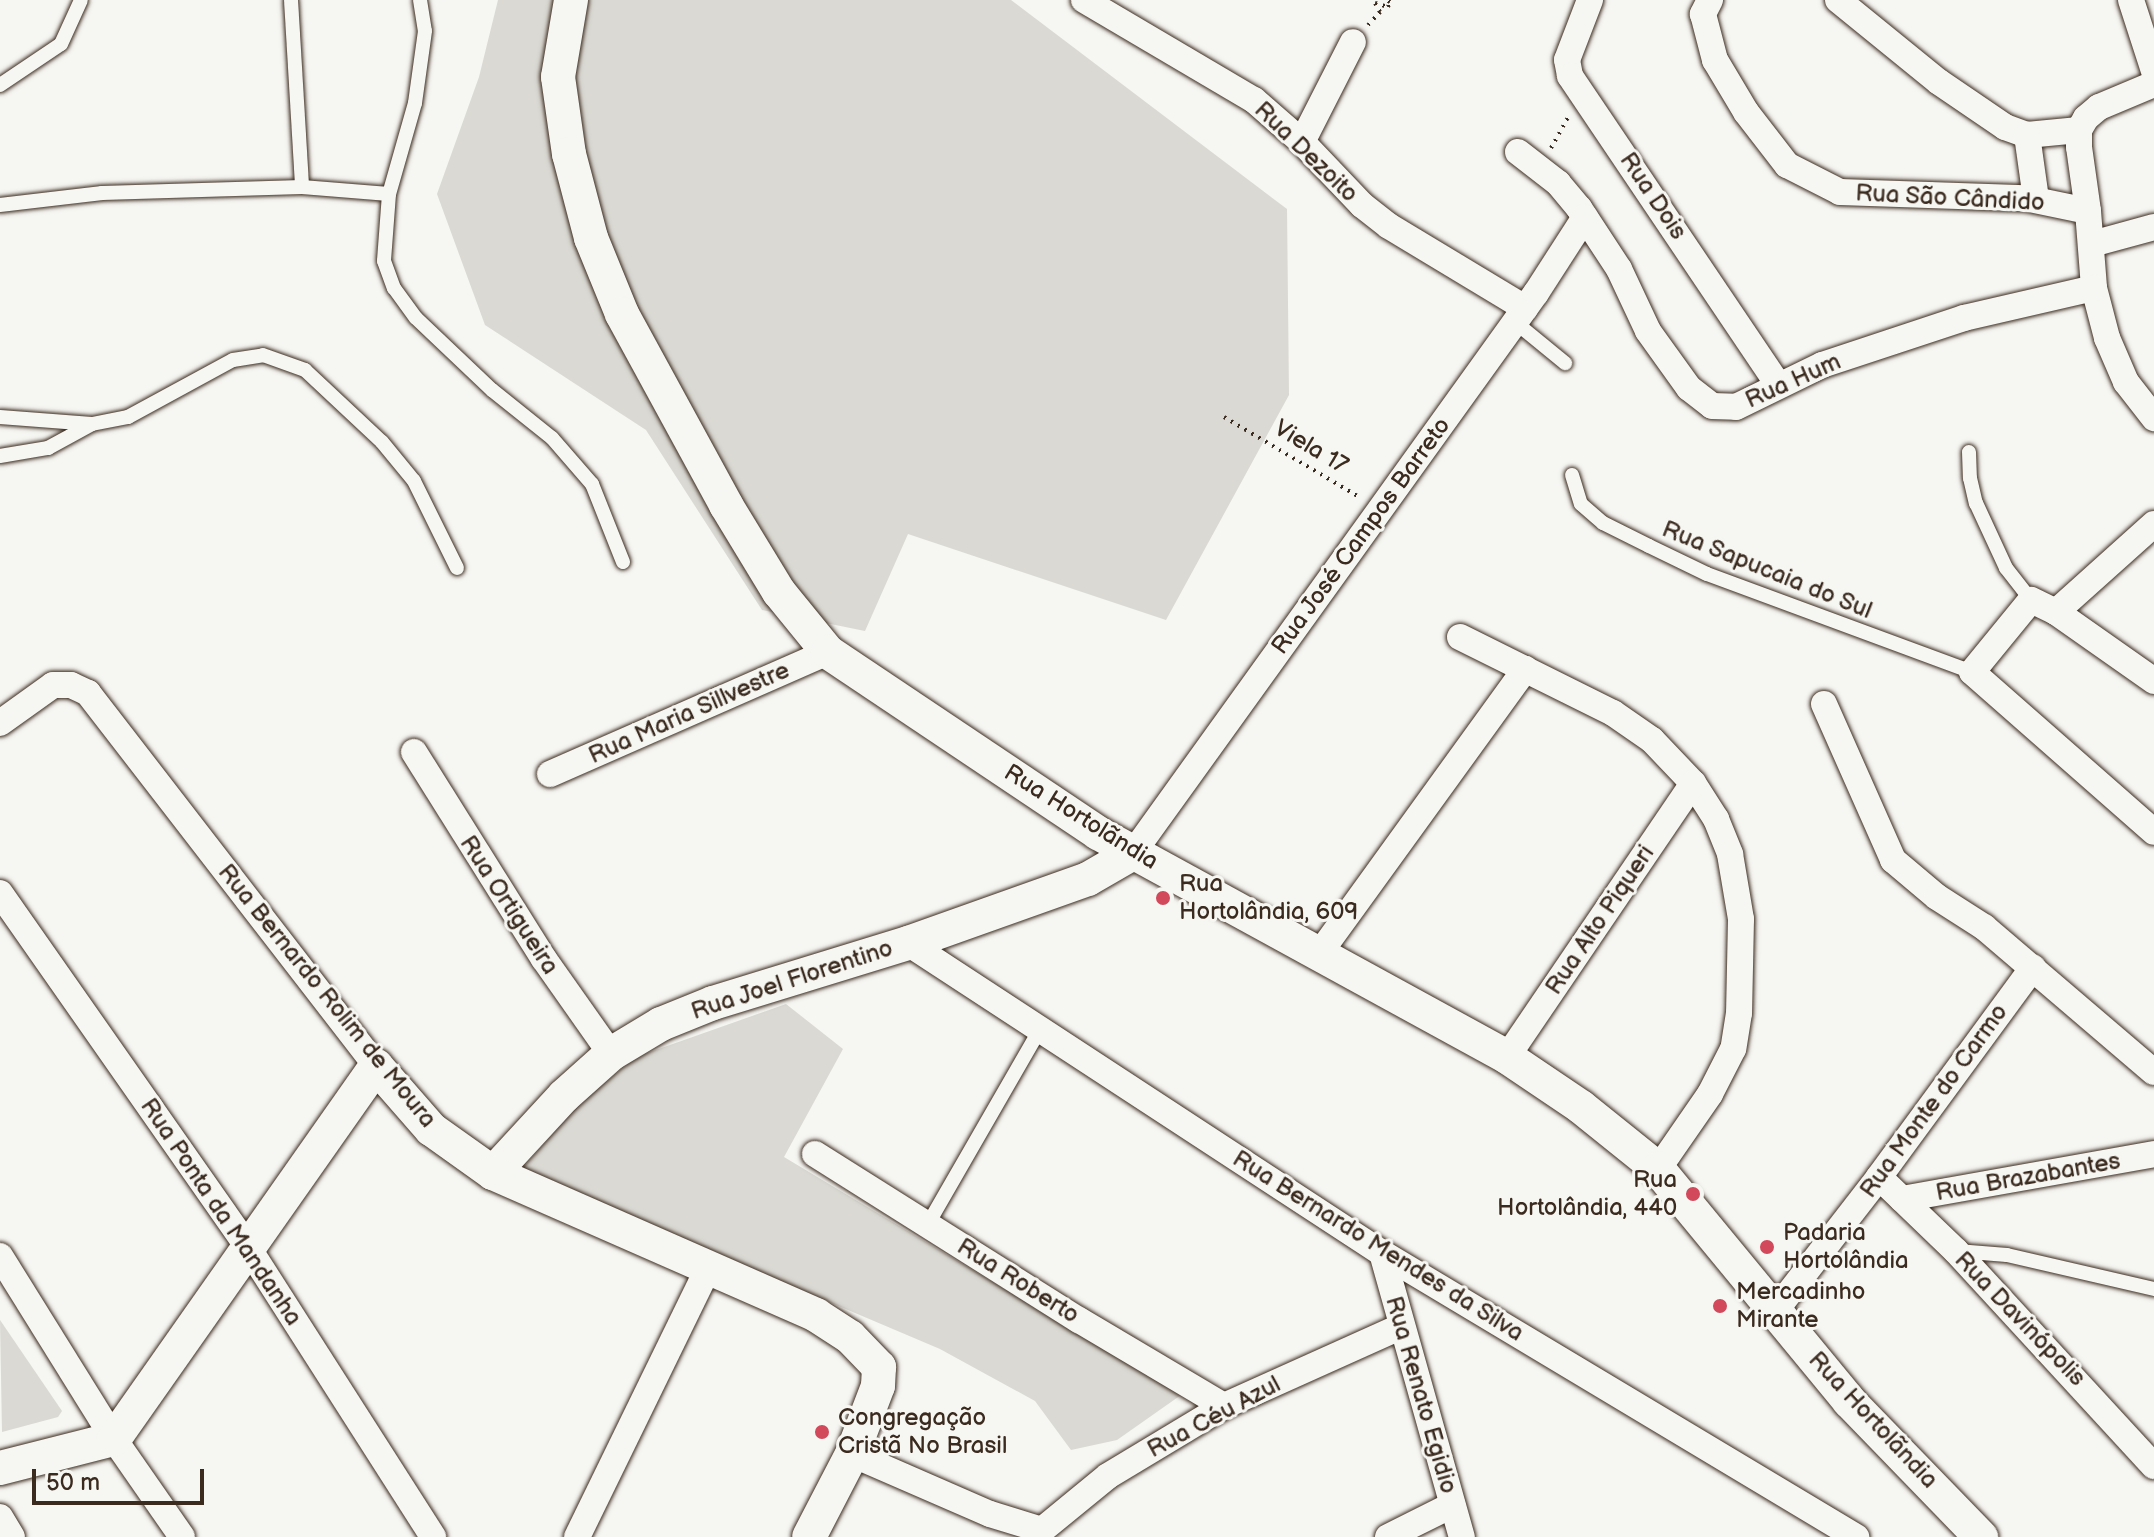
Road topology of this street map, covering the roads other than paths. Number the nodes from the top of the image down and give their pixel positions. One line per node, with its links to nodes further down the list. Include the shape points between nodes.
1 (81, 0): 13 (lane, via 61,44)
2 (291, 0): 18 (lane)
3 (420, 0): 19 (lane, via 425,31 415,103)
4 (571, 0): 42 (street, Rua Hortolãndia, via 558,77 569,154 591,238 622,314 726,505 779,592)
5 (1084, 0): 16 (street, Rua Dezoito, via 1254,100)
6 (1590, 0): 29 (street, Rua Dois, via 1567,60 1570,76)
7 (1710, 0): 20 (street, Rua São Cândido, via 1703,14 1715,60 1787,165 1840,192)
8 (1838, 0): 15 (street, via 1980,112)
9 (2131, 0): 11 (street)
10 (1353, 42): 16 (street)
11 (2154, 71)
12 (2154, 84): 14 (street, via 2099,107)
13 (0, 85)
14 (2079, 130): 15 (street); 22 (street)
15 (2027, 135): 20 (street)
16 (1302, 142): 27 (street, Rua Dezoito, via 1331,176 1389,226)
17 (1518, 152): 23 (street, Rua Hum, via 1540,167)
18 (302, 187): 19 (lane); 21 (lane, via 102,193)
19 (389, 194): 37 (lane, via 384,261 394,288 416,318 552,438 592,484)
20 (2036, 199): 22 (street, Rua São Cândido)
21 (0, 205)
22 (2088, 211): 25 (street)
23 (1585, 217): 27 (street, Rua José Campos Barreto); 29 (street, Rua Hum, via 1619,269 1648,331 1689,388 1712,406 1736,407)
24 (2154, 227): 25 (street)
25 (2092, 244): 26 (street)
26 (2094, 288): 29 (street, Rua Hum, via 1964,318); 31 (street, via 2126,382)
27 (1520, 315): 28 (lane); 52 (street, Rua José Campos Barreto)
28 (1565, 363)
29 (1778, 384)
30 (0, 417): 32 (lane)
31 (2154, 418)
32 (92, 424): 34 (lane, via 48,448); 38 (lane, via 128,417 233,360 263,355 305,370 382,442 414,481)
33 (1969, 452): 39 (lane, via 1976,503 2006,568)
34 (0, 456)
35 (1572, 475): 44 (lane, Rua Sapucaia do Sul, via 1581,504 1603,523 1649,546 1707,574)
36 (2154, 524): 40 (street)
37 (623, 562)
38 (457, 568)
39 (2031, 600): 40 (street); 44 (street)
40 (2056, 612): 45 (street)
41 (1460, 637): 43 (street)
42 (828, 652): 49 (street, Rua Maria Sillvestre); 52 (street, Rua Hortolãndia)
43 (1525, 669): 50 (street, via 1613,713 1652,740); 55 (street)
44 (1972, 672): 51 (street)
45 (2154, 681)
46 (1824, 704): 56 (street, via 1893,860)
47 (0, 723): 60 (street, Rua Bernardo Rolim de Moura, via 53,685 71,685 88,693)
48 (414, 752): 58 (street, Rua Ortigueira, via 551,971)
49 (550, 774)
50 (1693, 783): 59 (street, Rua Alto Piqueri); 64 (street, via 1730,854 1741,919 1739,1013 1733,1049 1716,1083)
51 (2154, 832)
52 (1133, 853): 54 (street, Rua Joel Florentino, via 1088,879); 55 (street, Rua Hortolãndia)
53 (0, 893): 69 (street, Rua Ponta da Mandanha)
54 (908, 943): 57 (street, Rua Bernardo Mendes da Silva); 58 (street, Rua Joel Florentino, via 713,1003 661,1024)
55 (1319, 954): 59 (street, Rua Hortolãndia)
56 (2033, 967): 61 (street); 66 (street, Rua Monte do Carmo)
57 (1039, 1031): 68 (lane); 71 (street, Rua Bernardo Mendes da Silva)
58 (611, 1054): 65 (street, Rua Joel Florentino)
59 (1507, 1057): 64 (street, Rua Hortolãndia)
60 (376, 1066): 65 (street, Rua Bernardo Rolim de Moura, via 431,1129); 69 (street)
61 (2154, 1072)
62 (815, 1154): 68 (street, Rua Roberto)
63 (2154, 1154): 67 (street, Rua Brazabantes)
64 (1658, 1169): 75 (street, Rua Hortolãndia)
65 (493, 1173): 73 (street, Rua Bernardo Rolim de Moura)
66 (1879, 1177): 67 (street, Rua Davinópolis); 75 (street, Rua Monte do Carmo)
67 (1902, 1199): 70 (street, Rua Davinópolis)
68 (928, 1224): 77 (street, Rua Roberto)
69 (249, 1249): 78 (street); 87 (street, Rua Ponta da Mandanha)
70 (1956, 1251): 74 (lane, via 2007,1255); 80 (street, Rua Davinópolis)
71 (1382, 1253): 76 (street, Rua Renato Egidio); 92 (street, Rua Bernardo Mendes da Silva)
72 (0, 1256): 78 (street)
73 (709, 1266): 79 (street, Rua Bernardo Rolim de Moura, via 816,1315 850,1337 879,1367 878,1386); 88 (street)
74 (2154, 1289)
75 (1776, 1310): 93 (street, Rua Hortolãndia, via 1849,1401)
76 (1400, 1327): 77 (street, Rua Céu Azul); 82 (street, Rua Renato Egidio)
77 (1224, 1406): 84 (street, Rua Céu Azul, via 1108,1476)
78 (114, 1439): 81 (street); 86 (street)
79 (852, 1454): 84 (street); 89 (street)
80 (2154, 1466)
81 (0, 1468)
82 (1452, 1505): 90 (street); 91 (street, Rua Renato Egidio)
83 (0, 1517): 85 (street)
84 (1043, 1533)
85 (12, 1537)
86 (182, 1537)
87 (433, 1537)
88 (577, 1537)
89 (809, 1537)
90 (1388, 1537)
91 (1462, 1537)
92 (1856, 1537)
93 (1981, 1537)

